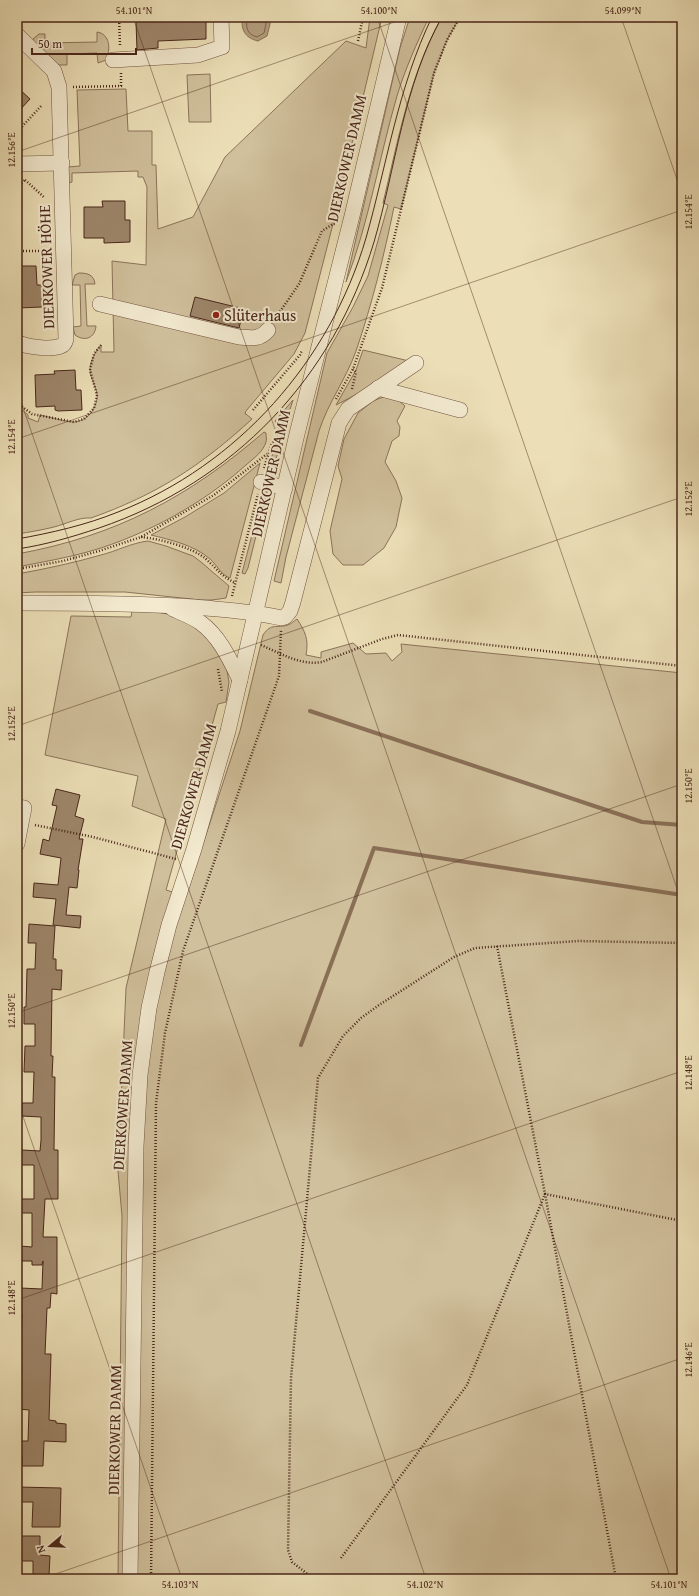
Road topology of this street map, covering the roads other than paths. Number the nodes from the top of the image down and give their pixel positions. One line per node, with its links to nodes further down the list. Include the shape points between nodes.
1 (221, 17): 4 (street, via 222,47 198,55)
2 (399, 17): 14 (street, DIERKOWER DAMM)
3 (17, 35): 5 (street, DIERKOWER HÖHE, via 54,71 58,79)
4 (113, 60)
5 (62, 163): 6 (street); 9 (street, DIERKOWER HÖHE, via 66,339 60,347 34,347)
6 (19, 170)
7 (100, 304): 8 (street, via 239,337 259,338)
8 (268, 330)
9 (17, 342)
10 (416, 363): 11 (street)
11 (378, 388): 12 (street); 17 (street, via 348,409 339,423 290,612 281,618)
12 (460, 410)
13 (261, 482): 14 (street)
14 (284, 488): 17 (street, DIERKOWER DAMM)
15 (17, 604): 16 (street, via 111,603)
16 (167, 606): 17 (street); 18 (street, via 202,624 223,647)
17 (256, 612): 18 (street, DIERKOWER DAMM)
18 (240, 680): 21 (street, DIERKOWER DAMM, via 194,849 169,925 150,1001 142,1056 136,1146)
19 (20, 812): 20 (street)
20 (17, 844)
21 (130, 1579)

